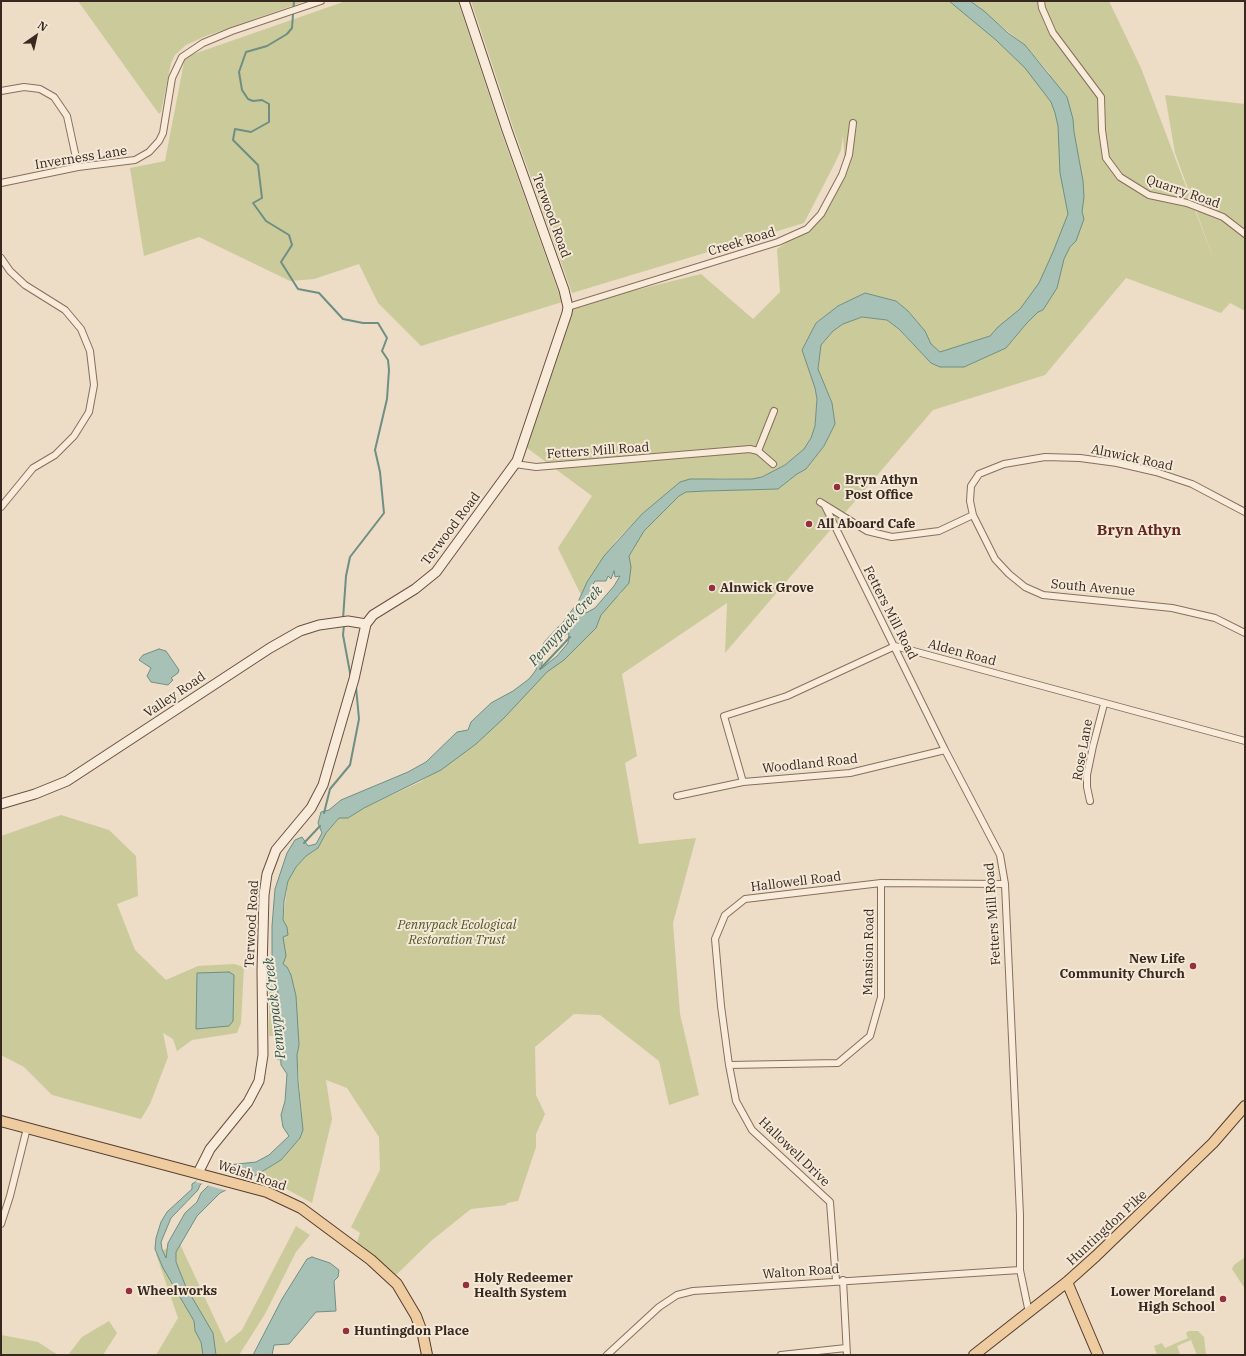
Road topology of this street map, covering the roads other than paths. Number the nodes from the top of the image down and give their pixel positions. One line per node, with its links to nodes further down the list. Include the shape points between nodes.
1 (321, 1): 6 (street, Inverness Lane, via 203,43 182,57 172,78 163,133 149,152 135,160)
2 (464, 1): 10 (street, Terwood Road)
3 (1041, 1): 8 (street, Quarry Road, via 1053,33 1101,97 1106,158 1120,177 1149,195 1187,203 1223,217)
4 (1, 91): 6 (street, via 24,87 40,89 54,97 67,116)
5 (853, 123): 10 (street, Creek Road, via 849,156 842,174 821,214 807,229 778,242)
6 (78, 167): 7 (street, Inverness Lane)
7 (1, 183)
8 (1245, 234)
9 (1, 258): 15 (street, via 25,285 65,310 81,329 90,351 94,385 89,412 74,436 54,455 33,468)
10 (568, 307): 13 (street, Terwood Road)
11 (774, 411): 12 (street)
12 (758, 451): 13 (street, Fetters Mill Road, via 750,449 536,467); 14 (street)
13 (515, 464): 18 (street, Terwood Road, via 436,572 420,586 373,615)
14 (773, 464)
15 (1, 507)
16 (1245, 512): 17 (street, Alnwick Road, via 1192,484 1156,472 1080,458 1044,457 1004,464 979,474 971,486 970,501)
17 (973, 515): 19 (street, South Avenue, via 995,559 1025,587 1043,595 1172,608 1215,618); 20 (street, Fetters Mill Road, via 939,531 892,538 867,531 822,504)
18 (366, 624): 27 (street, Valley Road, via 348,621 312,626 282,640 67,781); 34 (street, Terwood Road, via 353,684 319,793 306,815 276,850 267,874 262,957 263,1055 259,1080 245,1106 210,1149)
19 (1245, 633)
20 (895, 646): 21 (street, Alden Road); 23 (street, Fetters Mill Road); 24 (street, via 787,696 724,716)
21 (1104, 704): 22 (street, Alden Road); 26 (street, Rose Lane, via 1087,775)
22 (1245, 741)
23 (945, 750): 24 (street, Woodland Road, via 850,773); 29 (street, Fetters Mill Road, via 999,851)
24 (743, 782): 25 (street, Woodland Road)
25 (678, 796)
26 (1090, 801)
27 (1, 804)
28 (881, 883): 29 (street, Hallowell Road); 30 (street, Mansion Road, via 881,997 870,1036 838,1063); 30 (street, Hallowell Road, via 745,899 724,915 715,938)
29 (1005, 884): 36 (street, Fetters Mill Road, via 1020,1215)
30 (728, 1065): 38 (street, Hallowell Drive, via 736,1102 752,1130 830,1202)
31 (1245, 1106): 39 (main road, Huntingdon Pike, via 1214,1143)
32 (1, 1122): 33 (main road, Welsh Road)
33 (27, 1128): 34 (main road, Welsh Road); 35 (street)
34 (200, 1174): 42 (main road, Welsh Road, via 267,1192 301,1208 388,1274 416,1316)
35 (1, 1224)
36 (1020, 1270): 37 (street, Walton Road); 40 (street, Fetters Mill Road)
37 (843, 1280): 38 (street, Walton Road); 41 (street)
38 (836, 1281): 43 (street, Walton Road, via 693,1291 677,1295 659,1307)
39 (1067, 1282): 40 (main road, Huntingdon Pike); 47 (main road)
40 (1029, 1313): 46 (main road, Huntingdon Pike)
41 (846, 1348): 44 (street); 45 (street)
42 (427, 1355)
43 (607, 1355)
44 (781, 1355)
45 (847, 1355)
46 (974, 1355)
47 (1098, 1355)

